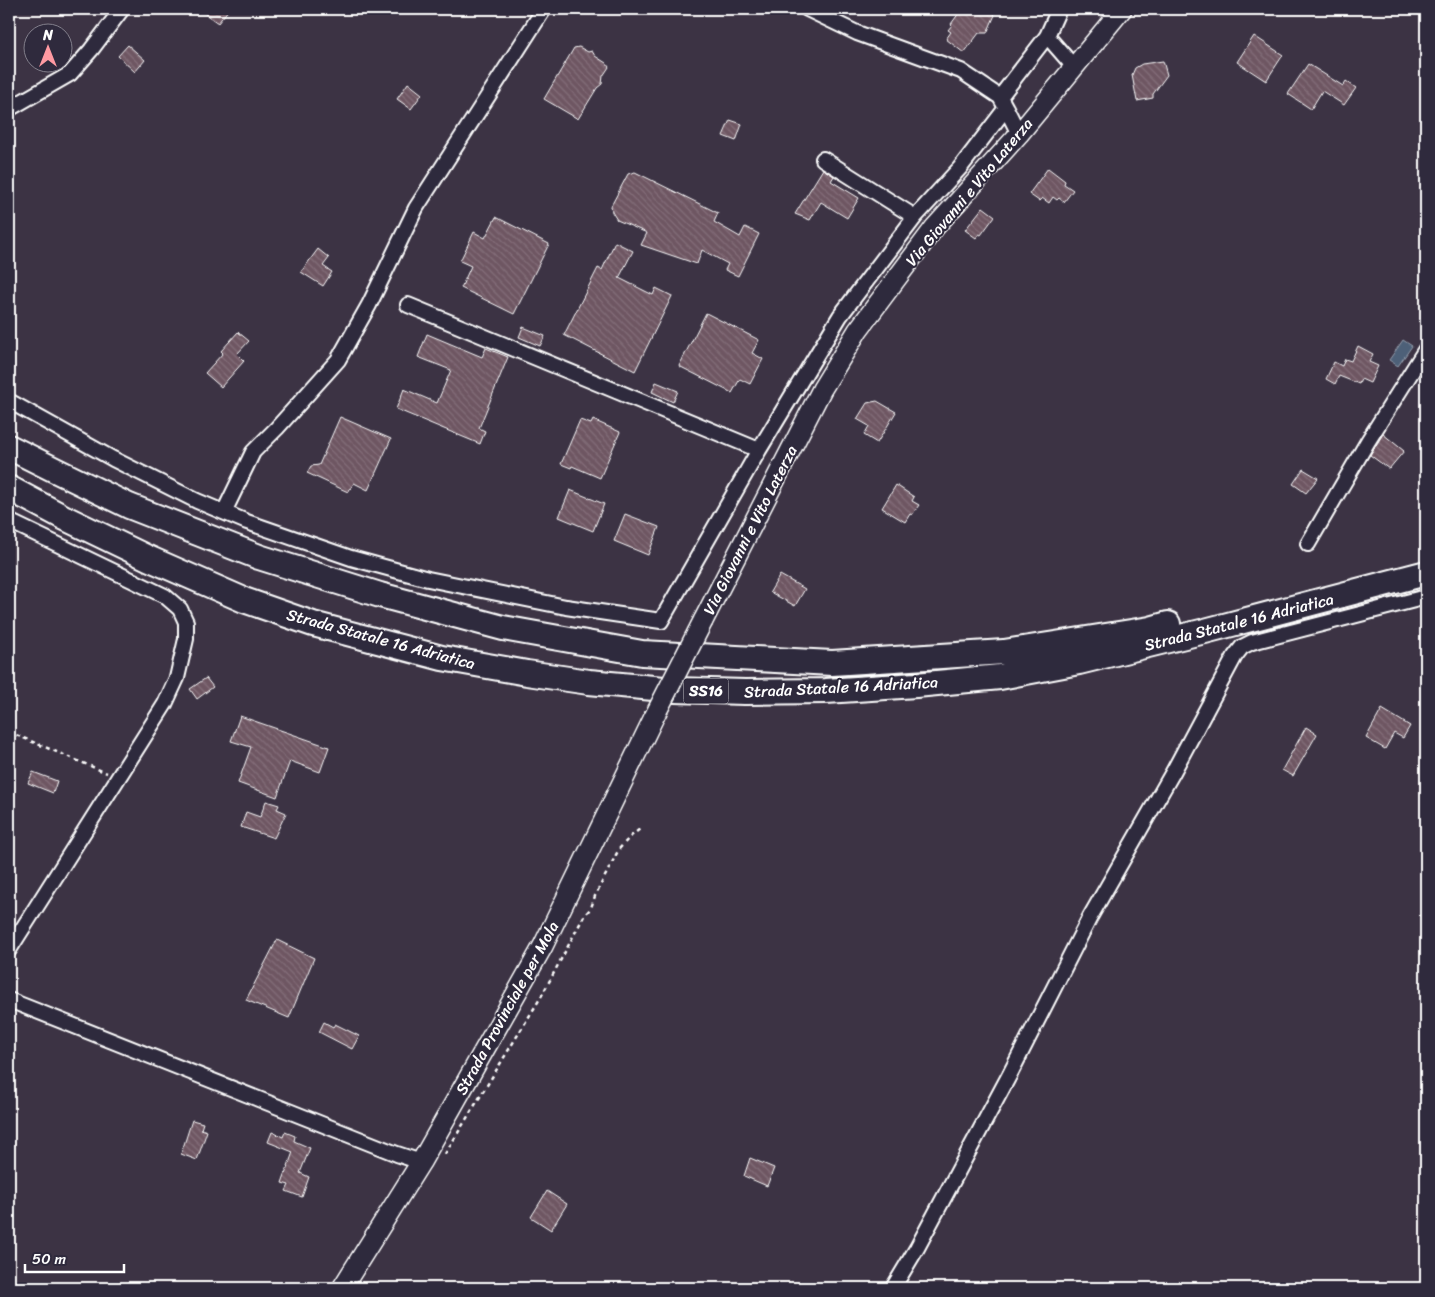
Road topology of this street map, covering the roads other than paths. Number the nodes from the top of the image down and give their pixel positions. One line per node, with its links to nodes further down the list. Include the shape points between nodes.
1 (122, 9): 9 (street, via 70,74)
2 (544, 9): 19 (street, via 416,208 338,360 253,452)
3 (807, 9): 8 (street, via 857,33 961,71)
4 (1059, 9): 6 (street)
5 (1122, 9): 7 (street, Via Giovanni e Vito Laterza)
6 (1047, 36): 7 (street); 8 (street)
7 (1074, 68): 10 (street, Via Giovanni e Vito Laterza)
8 (1003, 103): 10 (street); 12 (street, via 960,168)
9 (9, 108)
10 (1019, 134): 25 (street, Via Giovanni e Vito Laterza, bridge, via 935,227 858,330 822,390)
11 (822, 159): 12 (street)
12 (915, 217): 17 (street, via 840,316)
13 (408, 305): 17 (street)
14 (1426, 349): 21 (street)
15 (9, 400): 19 (street, via 113,459)
16 (9, 446): 22 (highway, Strada Statale 16 Adriatica / SS16, via 129,506 259,557 380,595 504,628 642,653 832,662 1004,652 1150,629)
17 (759, 450): 19 (street, via 661,621 566,607 428,579 351,558)
18 (9, 488): 23 (highway, Strada Statale 16 Adriatica / SS16, via 148,558 244,600 313,624 442,658 571,680 674,690 826,691 1000,677 1079,662)
19 (224, 512)
20 (9, 521): 26 (street, via 165,596 180,609 186,622 186,639 177,678 165,704)
21 (1308, 544)
22 (1426, 558)
23 (1426, 574)
24 (1426, 597): 30 (street, via 1252,642 1235,656 1090,917 1010,1074)
25 (654, 717): 28 (street, Strada Provinciale per Mola, via 543,946)
26 (9, 950)
27 (9, 1000): 28 (street)
28 (422, 1162): 29 (street, Strada Provinciale per Mola)
29 (342, 1288)
30 (893, 1288)

